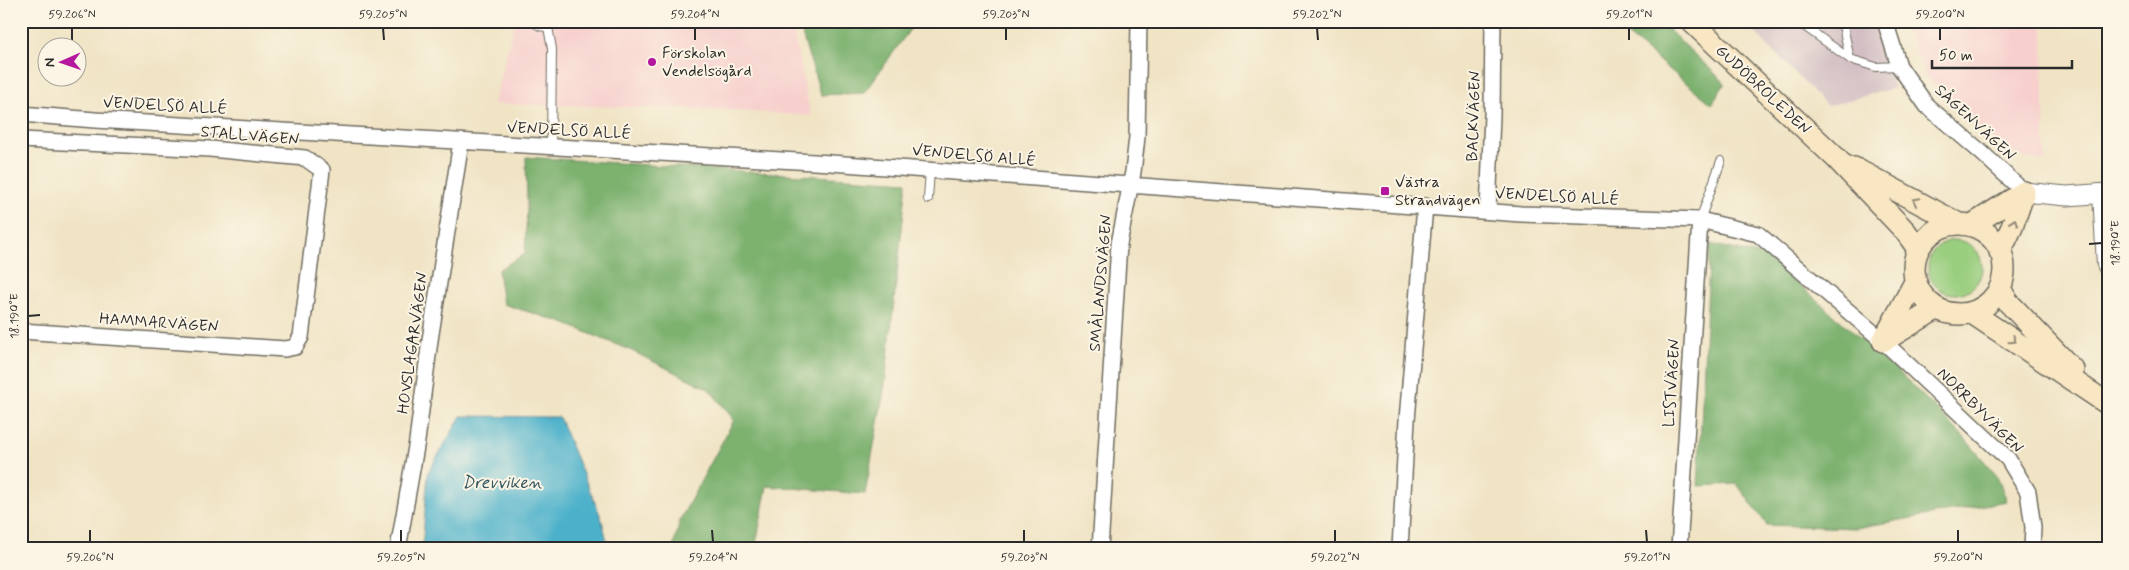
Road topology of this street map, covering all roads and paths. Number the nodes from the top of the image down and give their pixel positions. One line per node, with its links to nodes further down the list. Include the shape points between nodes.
1 (533, 21): 9 (lane)
2 (556, 21): 9 (lane)
3 (1139, 21): 19 (street, SMÅLANDSVÄGEN, via 1137,137)
4 (1493, 21): 24 (street, BACKVÄGEN)
5 (1691, 21): 16 (main road, GUDÖBROLEDEN)
6 (1797, 21): 10 (lane)
7 (1842, 21): 10 (lane)
8 (1885, 21): 11 (street, SÅGENVÄGEN)
9 (548, 27): 15 (lane, via 552,50)
10 (1850, 59): 11 (lane, via 1876,67)
11 (1899, 66): 20 (street, SÅGENVÄGEN, via 1927,106)
12 (21, 114): 14 (street, VENDELSÖ ALLÉ)
13 (21, 140): 36 (street, STALLVÄGEN, via 210,149 305,158 322,170 301,337)
14 (462, 142): 15 (street, VENDELSÖ ALLÉ); 38 (street, HOVSLAGARVÄGEN)
15 (551, 147): 18 (street, VENDELSÖ ALLÉ)
16 (1836, 158): 26 (main road, GUDÖBROLEDEN, one-way to 16); 27 (main road, GUDÖBROLEDEN)
17 (1721, 161): 25 (lane)
18 (930, 170): 19 (street, VENDELSÖ ALLÉ); 22 (lane)
19 (1130, 187): 23 (street, VENDELSÖ ALLÉ); 39 (street, SMÅLANDSVÄGEN, via 1119,244)
20 (2024, 192): 21 (street, via 2067,196); 26 (main road); 28 (main road, one-way to 20)
21 (2102, 194): 29 (lane, via 2101,265)
22 (928, 199)
23 (1425, 206): 24 (street, VENDELSÖ ALLÉ); 40 (street)
24 (1488, 212): 25 (street, VENDELSÖ ALLÉ)
25 (1700, 220): 35 (street, VENDELSÖ ALLÉ, via 1758,234); 41 (street, LISTVÄGEN)
26 (1965, 225): 27 (main road, via 1943,227 1928,236); 28 (main road, via 1990,236)
27 (1918, 249): 30 (main road, via 1914,265)
28 (2000, 252): 31 (main road, via 2004,270)
29 (2107, 276)
30 (1915, 282): 32 (main road, via 1923,297); 35 (main road)
31 (2000, 289): 33 (main road, via 1988,304); 37 (main road, via 2008,302)
32 (1936, 309): 33 (main road, via 1954,314); 35 (main road)
33 (1972, 312): 37 (main road, one-way to 37)
34 (21, 331): 36 (street, HAMMARVÄGEN, via 285,349)
35 (1883, 341): 42 (street, NORRBYVÄGEN, via 2008,459 2028,492 2033,527)
36 (295, 347)
37 (2104, 401)
38 (398, 549)
39 (1100, 549)
40 (1400, 549)
41 (1679, 549)
42 (2032, 549)

